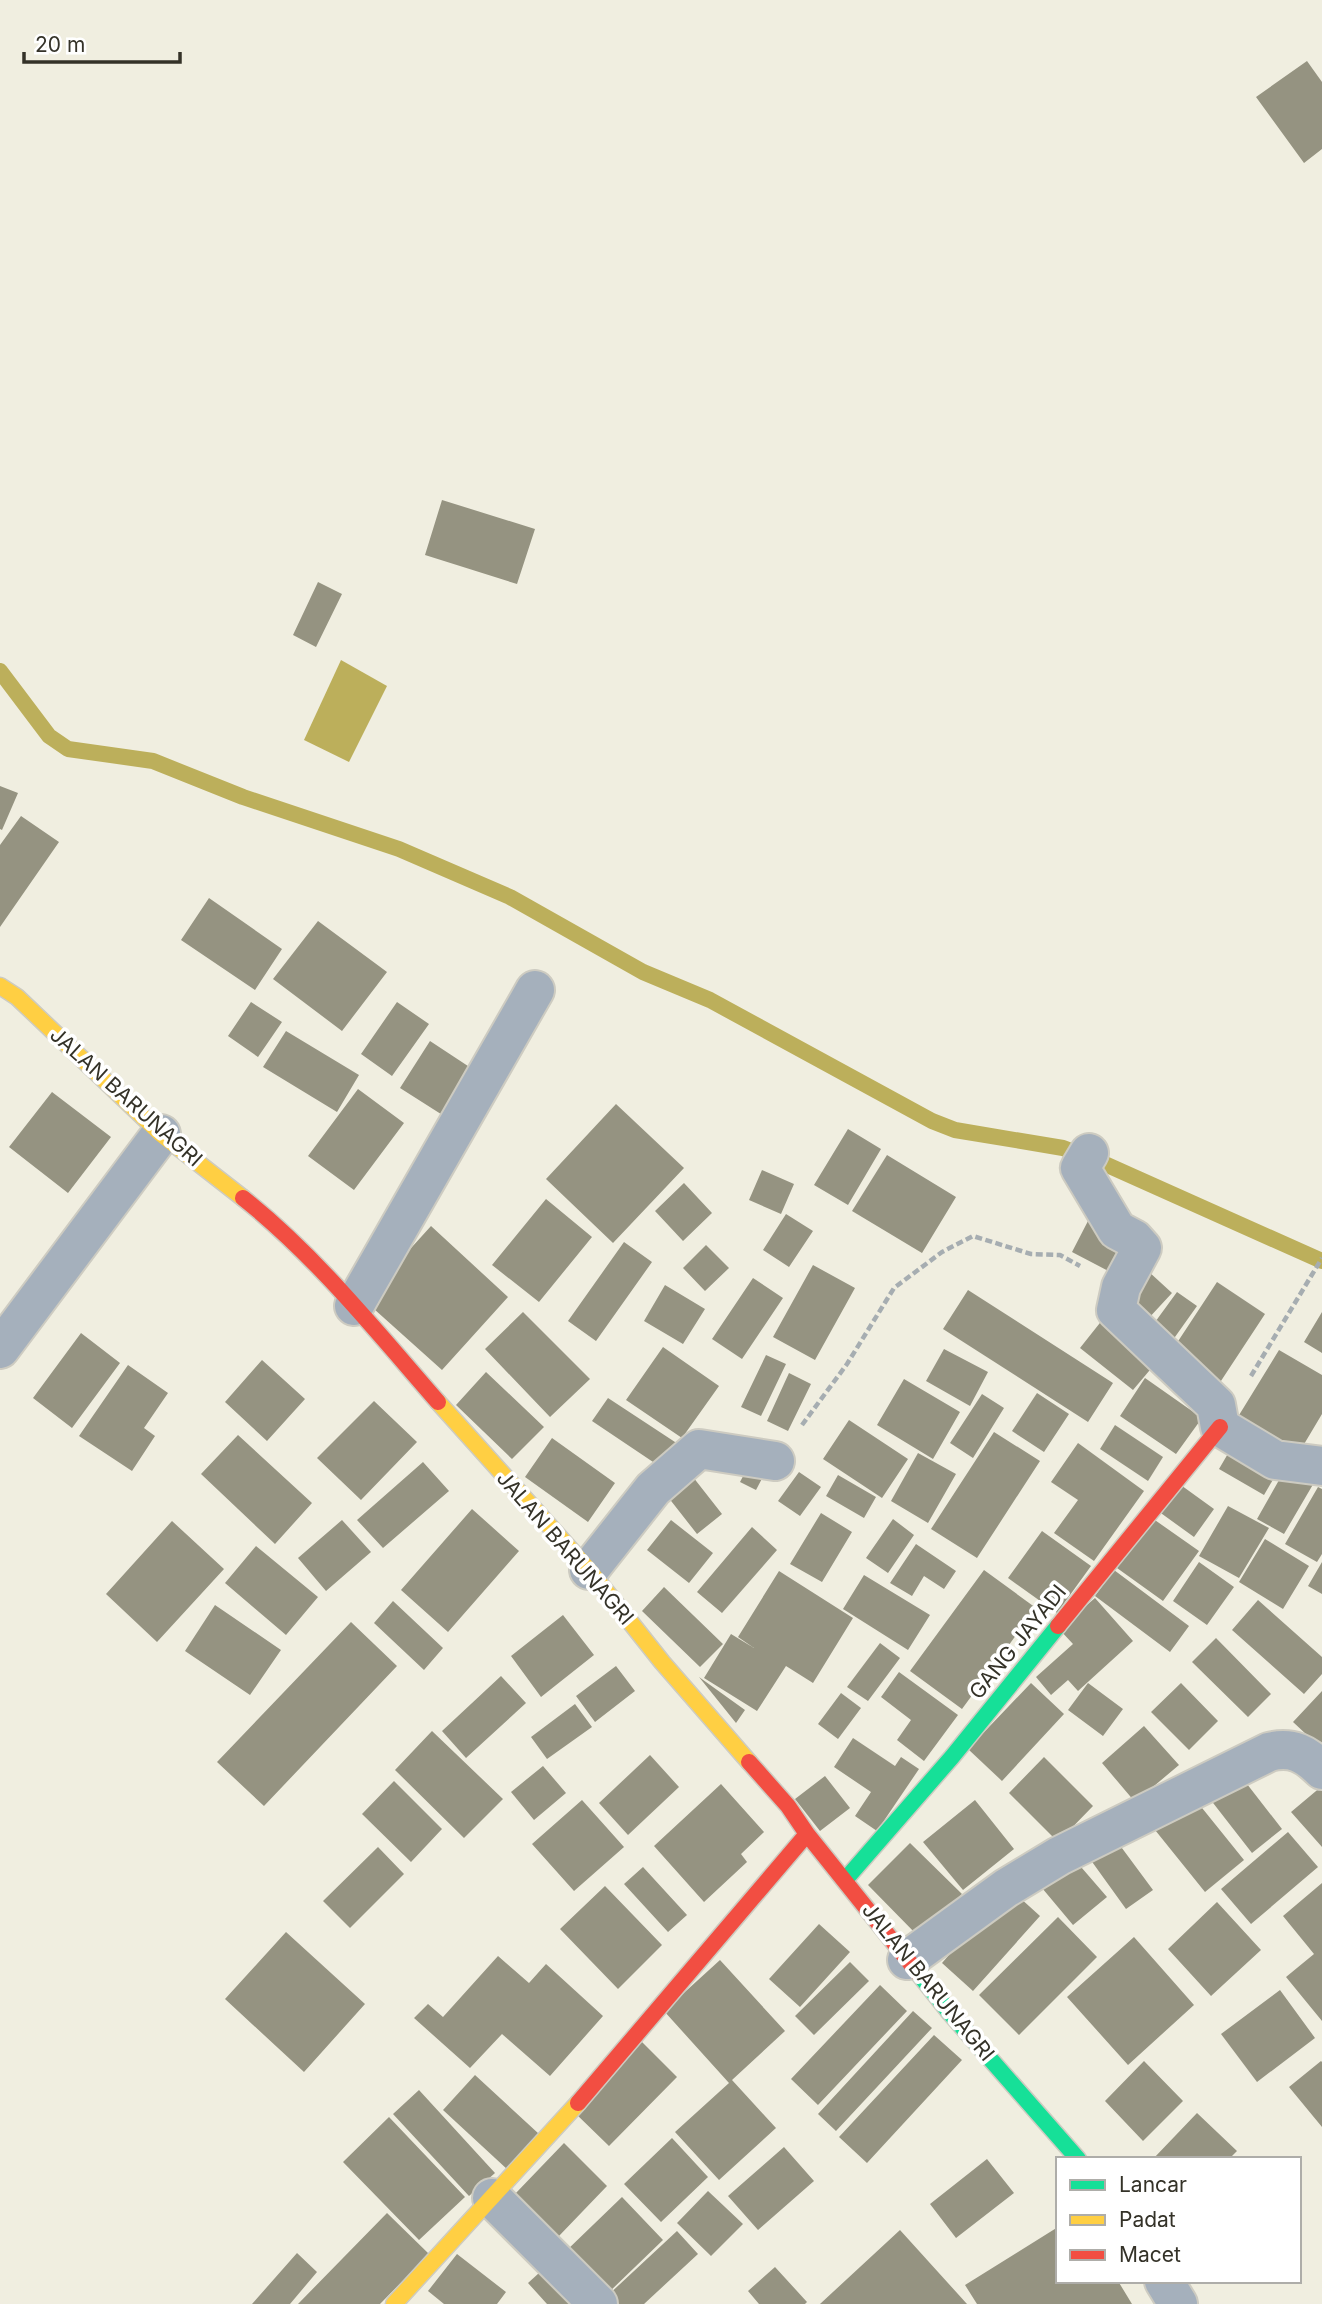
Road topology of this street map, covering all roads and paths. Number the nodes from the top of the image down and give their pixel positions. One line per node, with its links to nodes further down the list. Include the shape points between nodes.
1 (0, 986): 3 (street, JALAN BARUNAGRI)
2 (534, 990): 7 (street)
3 (161, 1133): 7 (street, JALAN BARUNAGRI, via 269,1219); 8 (street)
4 (1089, 1153): 6 (street, via 1080,1168 1117,1230 1142,1248)
5 (1322, 1258): 9 (path)
6 (1121, 1287): 9 (street, via 1116,1310 1216,1405); 10 (path, via 1060,1255 1031,1254 973,1236 942,1252 894,1288 847,1364)
7 (354, 1306): 12 (street, JALAN BARUNAGRI)
8 (0, 1349)
9 (1220, 1427): 11 (street, via 1275,1460); 15 (street, GANG JAYADI, via 952,1757)
10 (775, 1461): 12 (street, via 699,1449 653,1489)
11 (1322, 1466)
12 (589, 1570): 14 (street, JALAN BARUNAGRI)
13 (1322, 1770): 16 (street, via 1301,1753 1269,1752 1059,1856 1006,1888)
14 (807, 1834): 15 (street, JALAN BARUNAGRI); 18 (street)
15 (845, 1880): 16 (street, JALAN BARUNAGRI)
16 (907, 1960): 17 (street, JALAN BARUNAGRI)
17 (1076, 2157)
18 (492, 2199): 20 (street); 21 (street)
19 (1165, 2283): 22 (street)
20 (394, 2304)
21 (598, 2304)
22 (1178, 2304)

